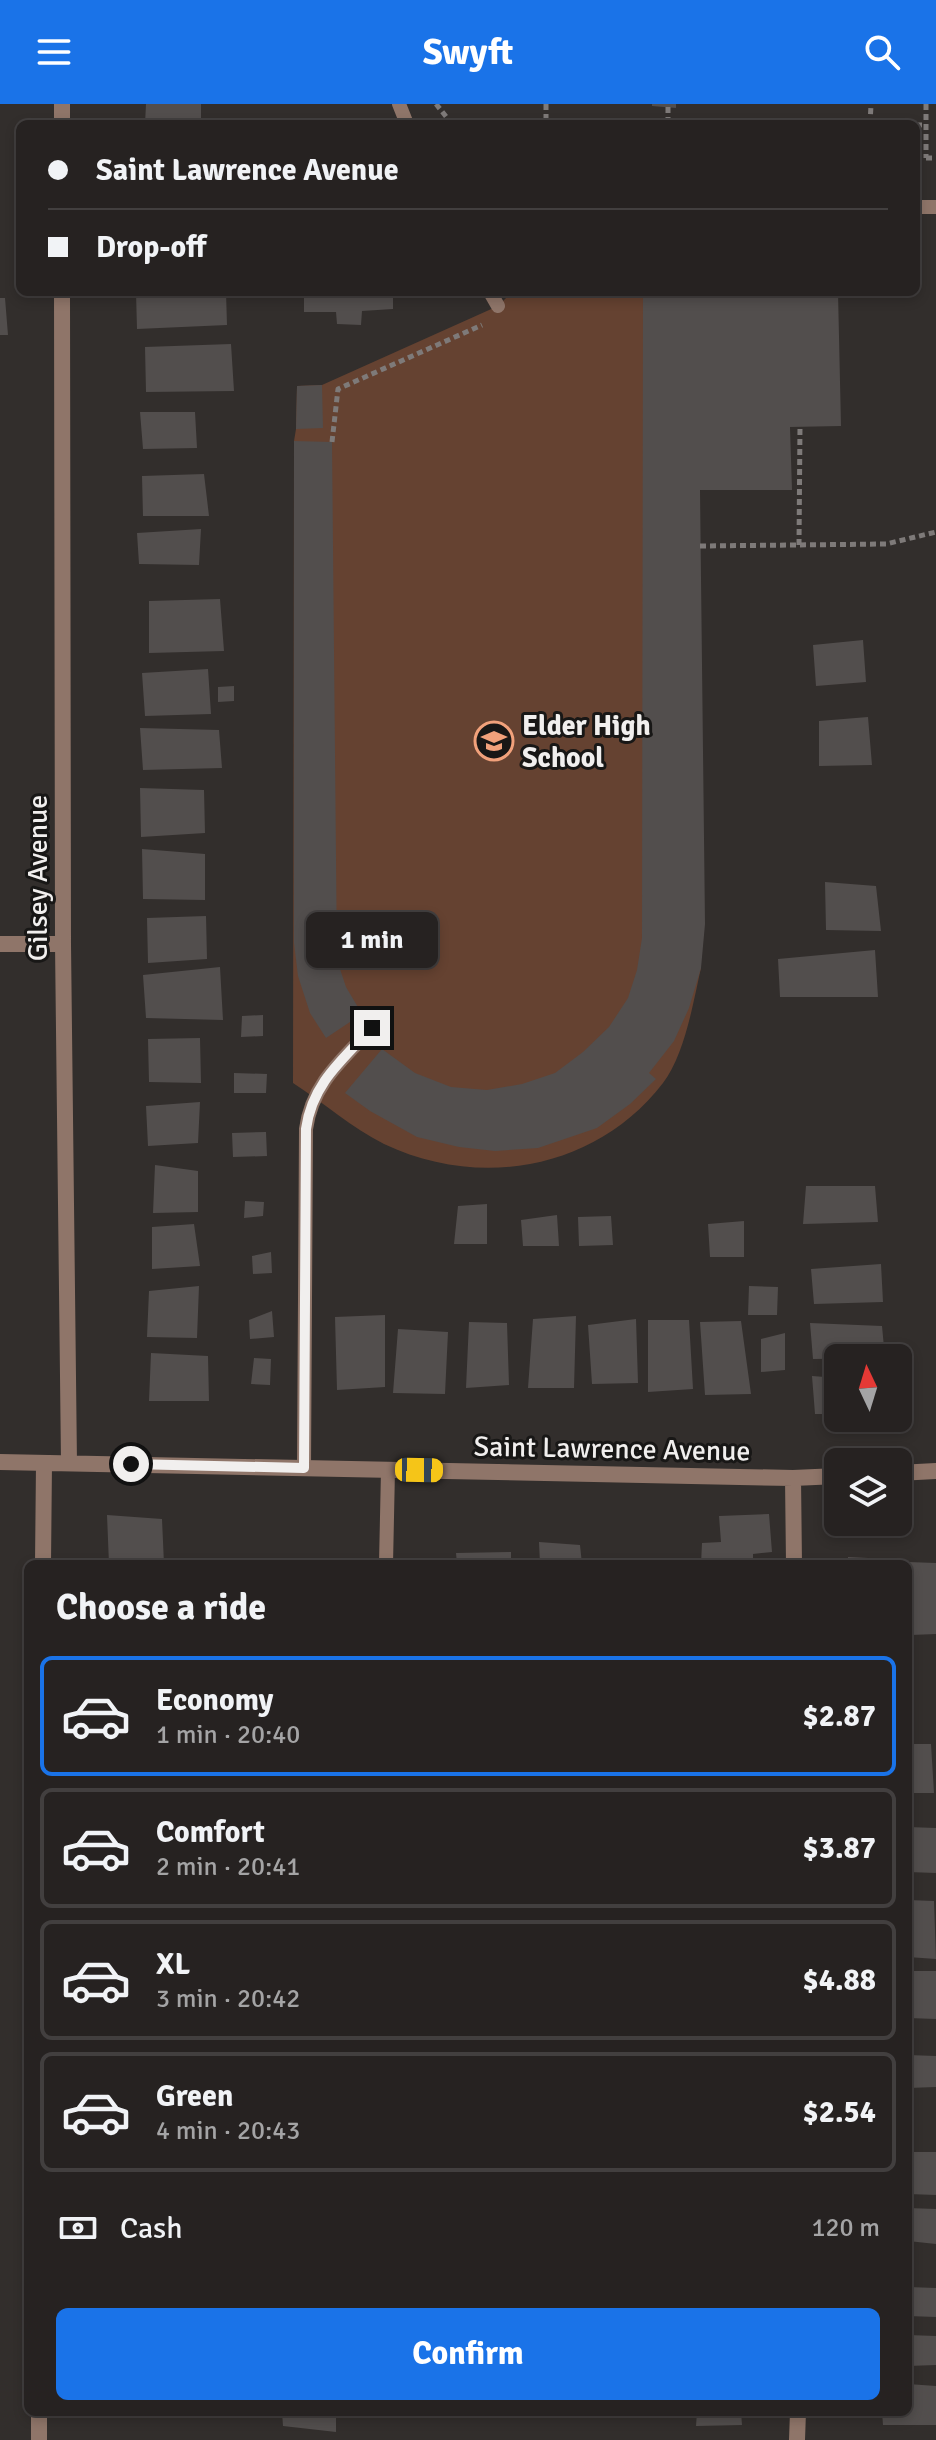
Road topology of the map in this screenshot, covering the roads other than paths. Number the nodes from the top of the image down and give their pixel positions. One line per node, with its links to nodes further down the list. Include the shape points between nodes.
1 (62, 296): 5 (street, Gilsey Avenue)
2 (492, 296): 3 (lane)
3 (498, 306)
4 (0, 944): 5 (street)
5 (63, 944): 9 (street, Gilsey Avenue)
6 (372, 1028): 10 (lane, via 326,1077 309,1106)
7 (0, 1462): 8 (street, Saint Lawrence Avenue)
8 (44, 1463): 9 (street, Saint Lawrence Avenue); 16 (street)
9 (69, 1463): 10 (street, Saint Lawrence Avenue)
10 (304, 1468): 11 (street, Saint Lawrence Avenue)
11 (388, 1470): 15 (street, Saint Lawrence Avenue); 17 (lane)
12 (936, 1471): 13 (street)
13 (912, 1472)
14 (824, 1477): 15 (street, Saint Lawrence Avenue)
15 (793, 1478): 18 (street)
16 (43, 1560)
17 (386, 1560)
18 (794, 1560)
19 (39, 2416): 21 (street)
20 (798, 2416): 22 (street)
21 (39, 2440)
22 (797, 2440)

